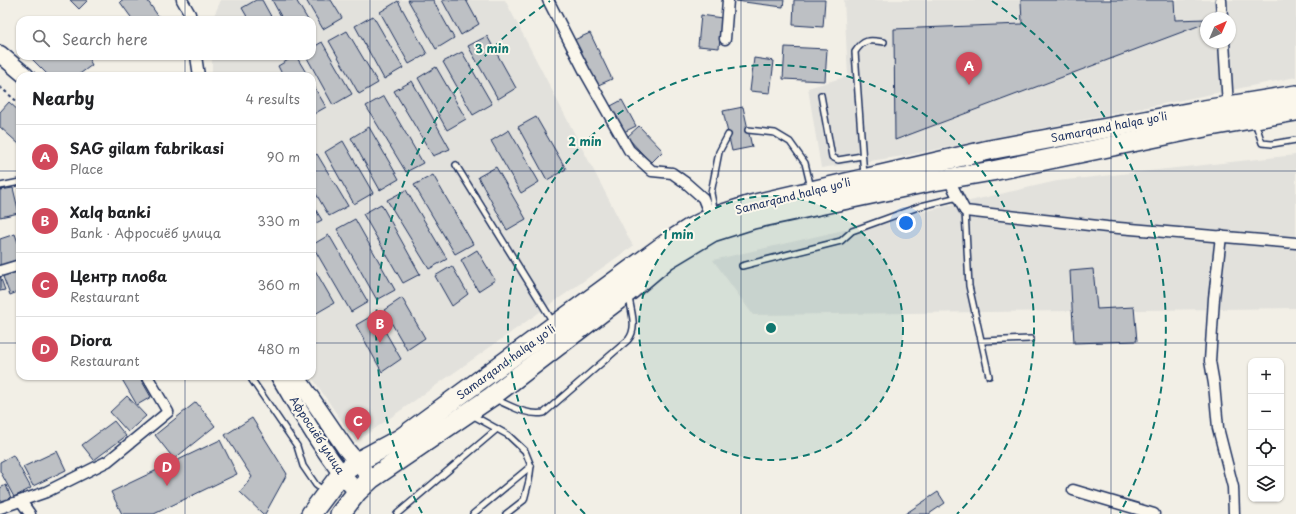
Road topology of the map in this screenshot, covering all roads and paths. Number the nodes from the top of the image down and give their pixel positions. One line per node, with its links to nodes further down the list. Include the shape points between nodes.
1 (182, 0): 6 (street)
2 (548, 0): 36 (street, via 629,150 652,171 672,173 686,183 703,198)
3 (728, 0): 7 (street)
4 (1221, 0): 5 (street)
5 (1222, 12)
6 (190, 16)
7 (725, 39)
8 (884, 42): 26 (lane, via 868,40 855,52)
9 (1224, 48): 20 (street)
10 (0, 54): 13 (main road)
11 (197, 60): 14 (street)
12 (0, 68): 15 (main road)
13 (21, 72)
14 (198, 72)
15 (16, 82)
16 (0, 87): 19 (path)
17 (822, 95): 26 (lane, via 832,157 838,160)
18 (1296, 95): 20 (highway, Samarqand halqa yoʻli)
19 (16, 101)
20 (1228, 106): 28 (highway, Samarqand halqa yoʻli, via 989,150)
21 (1296, 111): 22 (highway, Samarqand halqa yoʻli)
22 (1254, 118): 25 (lane, via 1262,143); 29 (highway, Samarqand halqa yoʻli)
23 (748, 130): 33 (lane, via 775,133 790,142 805,163)
24 (728, 135): 36 (lane, via 719,152 711,193)
25 (1296, 140)
26 (862, 156): 30 (lane)
27 (456, 165): 43 (lane)
28 (927, 173): 29 (highway, Samarqand halqa yoʻli); 30 (highway, Samarqand halqa yoʻli); 42 (highway, Samarqand halqa yoʻli, via 712,232 667,259)
29 (948, 178): 34 (street)
30 (864, 179): 33 (highway, Samarqand halqa yoʻli)
31 (16, 183): 32 (lane)
32 (0, 186)
33 (811, 191): 36 (highway, Samarqand halqa yoʻli, via 751,205)
34 (958, 197): 35 (street); 40 (lane, via 920,206 852,230 841,242)
35 (965, 211): 37 (street, via 1107,227); 45 (lane, via 969,286)
36 (713, 218): 43 (highway, Samarqand halqa yoʻli, via 667,243)
37 (1221, 236): 38 (street); 70 (street, via 1210,361 1218,428 1233,487)
38 (1296, 243)
39 (16, 265): 41 (street)
40 (742, 266)
41 (0, 271)
42 (628, 292): 51 (highway, Samarqand halqa yoʻli); 51 (lane, via 633,334 544,412 528,413)
43 (555, 326): 54 (highway, Samarqand halqa yoʻli, via 406,435)
44 (1031, 339): 45 (lane)
45 (982, 341): 46 (lane)
46 (989, 376)
47 (149, 380): 61 (street, via 168,412 108,461 46,492)
48 (252, 380): 60 (lane, via 297,446 302,466 316,485)
49 (281, 380): 56 (main road, Афросиёб улица)
50 (299, 380): 54 (main road, Афросиёб улица)
51 (491, 397): 52 (highway, Samarqand halqa yoʻli)
52 (468, 413): 53 (lane); 57 (highway, Samarqand halqa yoʻli)
53 (497, 429): 55 (lane, via 508,435 525,451); 66 (lane)
54 (357, 462): 56 (highway, Samarqand halqa yoʻli); 57 (main road, Афросиёб улица)
55 (531, 466): 67 (lane); 68 (lane, via 524,500)
56 (341, 474): 59 (main road, Афросиёб улица); 60 (highway, Samarqand halqa yoʻli)
57 (371, 479): 59 (highway, Samarqand halqa yoʻli)
58 (1073, 490): 69 (street)
59 (358, 492): 65 (highway, Samarqand halqa yoʻli)
60 (326, 493): 64 (highway, Samarqand halqa yoʻli)
61 (21, 501): 62 (street); 63 (street)
62 (0, 508)
63 (30, 514)
64 (311, 514)
65 (340, 514)
66 (396, 514)
67 (473, 514)
68 (506, 514)
69 (1154, 514)
70 (1234, 514)

